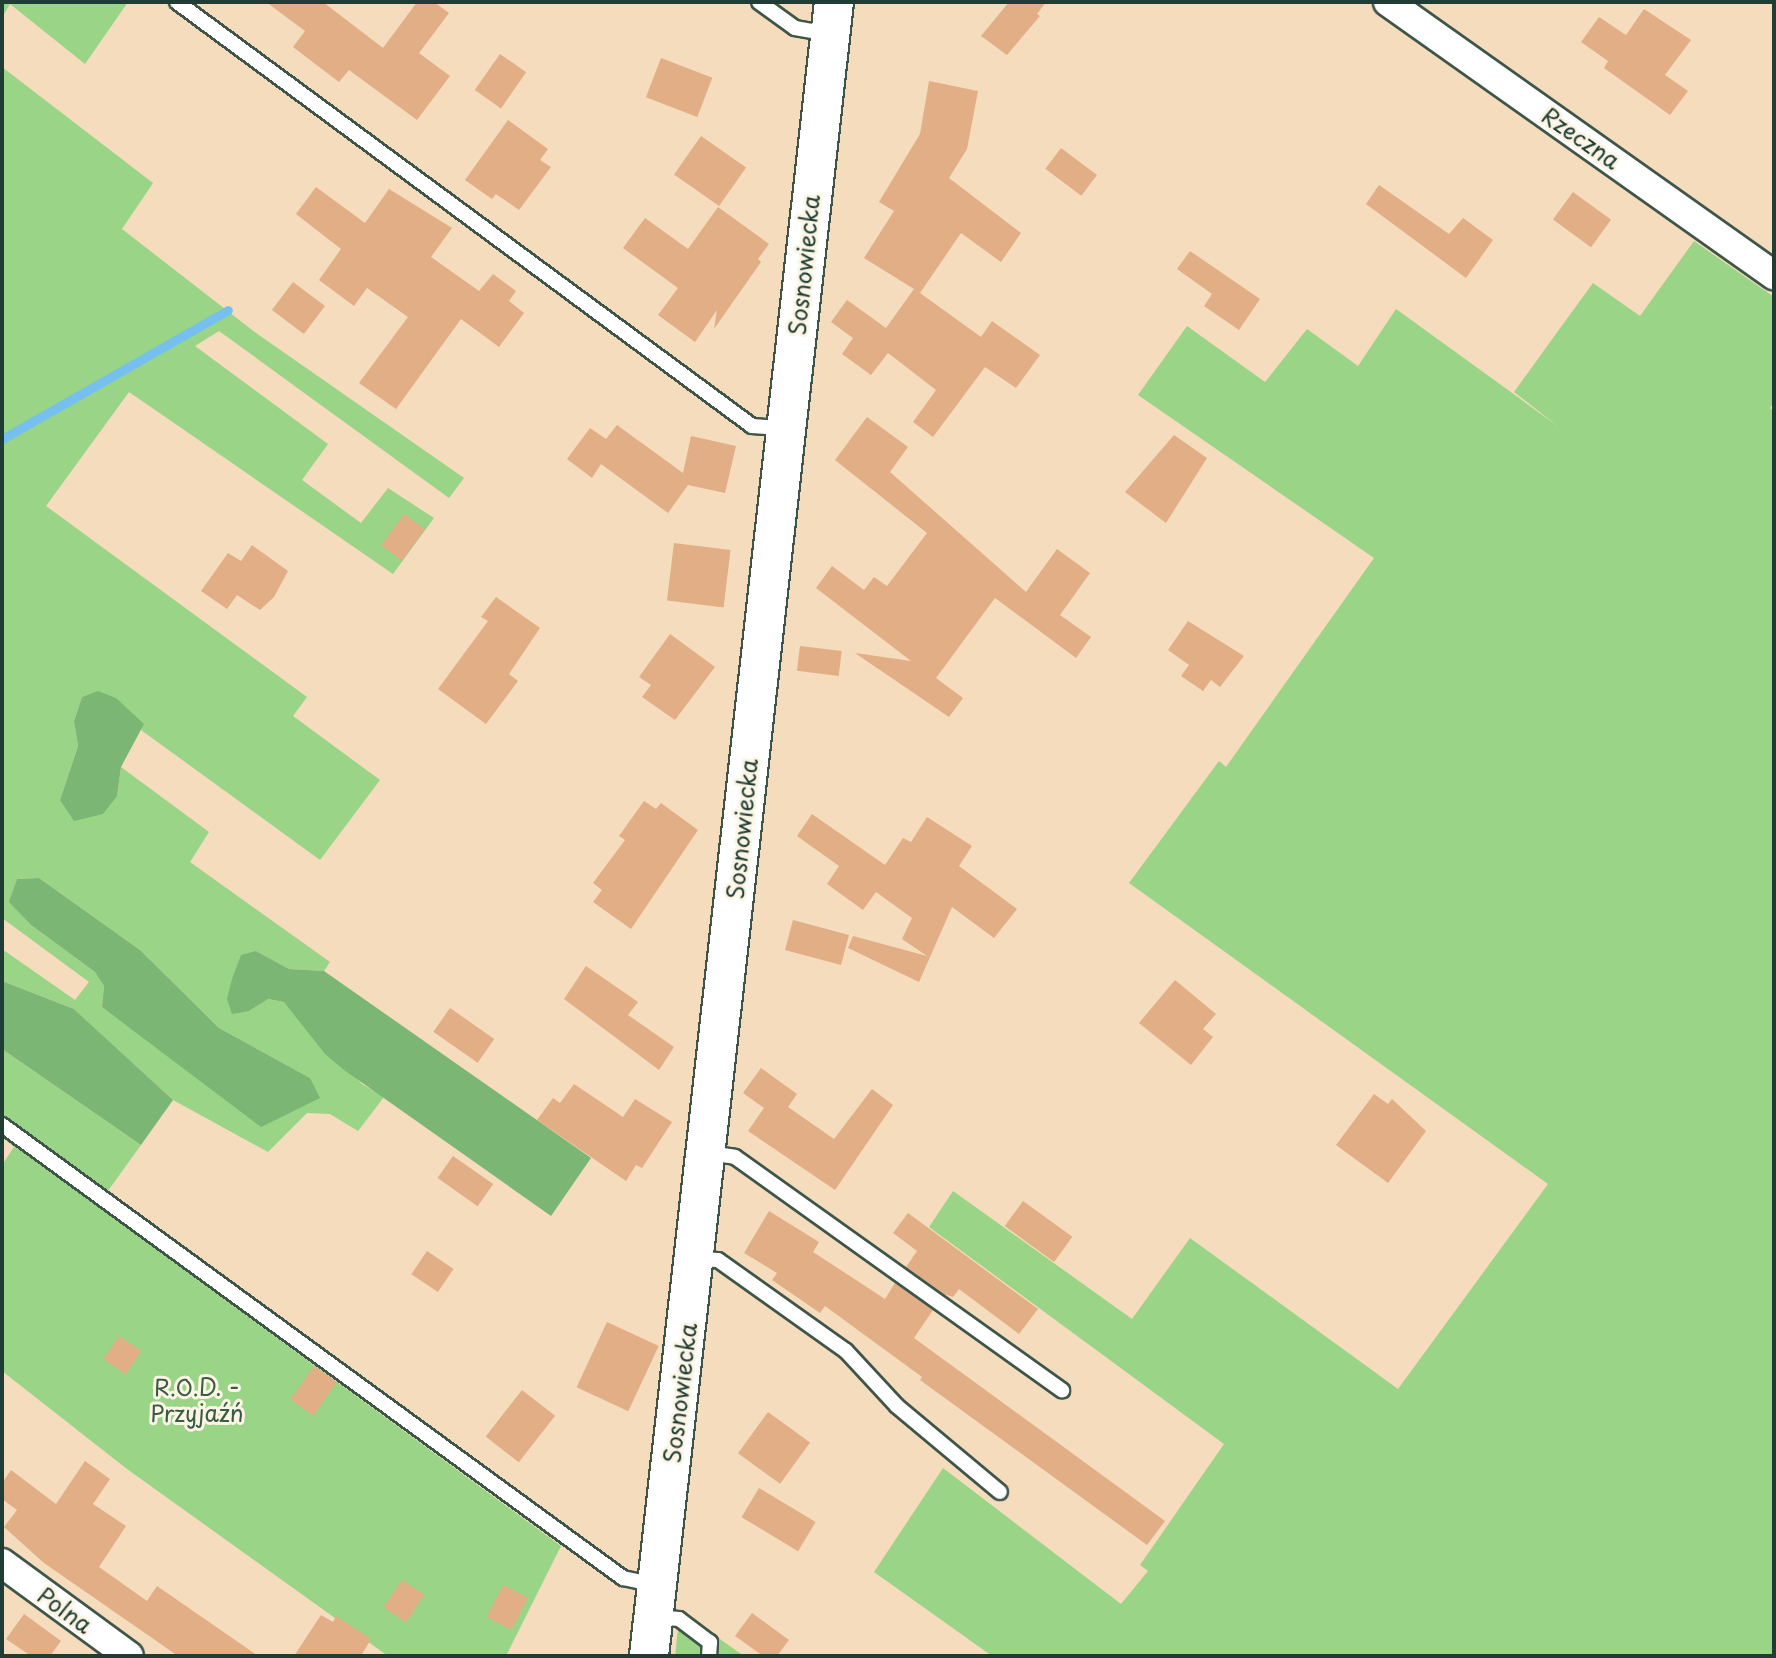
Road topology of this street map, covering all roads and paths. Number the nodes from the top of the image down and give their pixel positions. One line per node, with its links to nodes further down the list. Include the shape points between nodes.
1 (177, 2): 6 (lane, via 752,426)
2 (759, 2): 4 (lane, via 795,28)
3 (1388, 2): 5 (street, Rzeczna)
4 (832, 18): 6 (street, Sosnowiecka)
5 (1774, 275)
6 (786, 428): 8 (street, Sosnowiecka)
7 (2, 1125): 13 (lane)
8 (707, 1153): 9 (street, Sosnowiecka); 10 (lane, via 735,1157)
9 (695, 1259): 11 (lane, via 718,1261 846,1351 897,1406); 13 (street, Sosnowiecka)
10 (1062, 1390)
11 (1000, 1492)
12 (2, 1563): 14 (street, Polna)
13 (655, 1601): 15 (street, Sosnowiecka); 16 (lane, via 710,1642)
14 (129, 1656)
15 (649, 1656)
16 (709, 1656)

